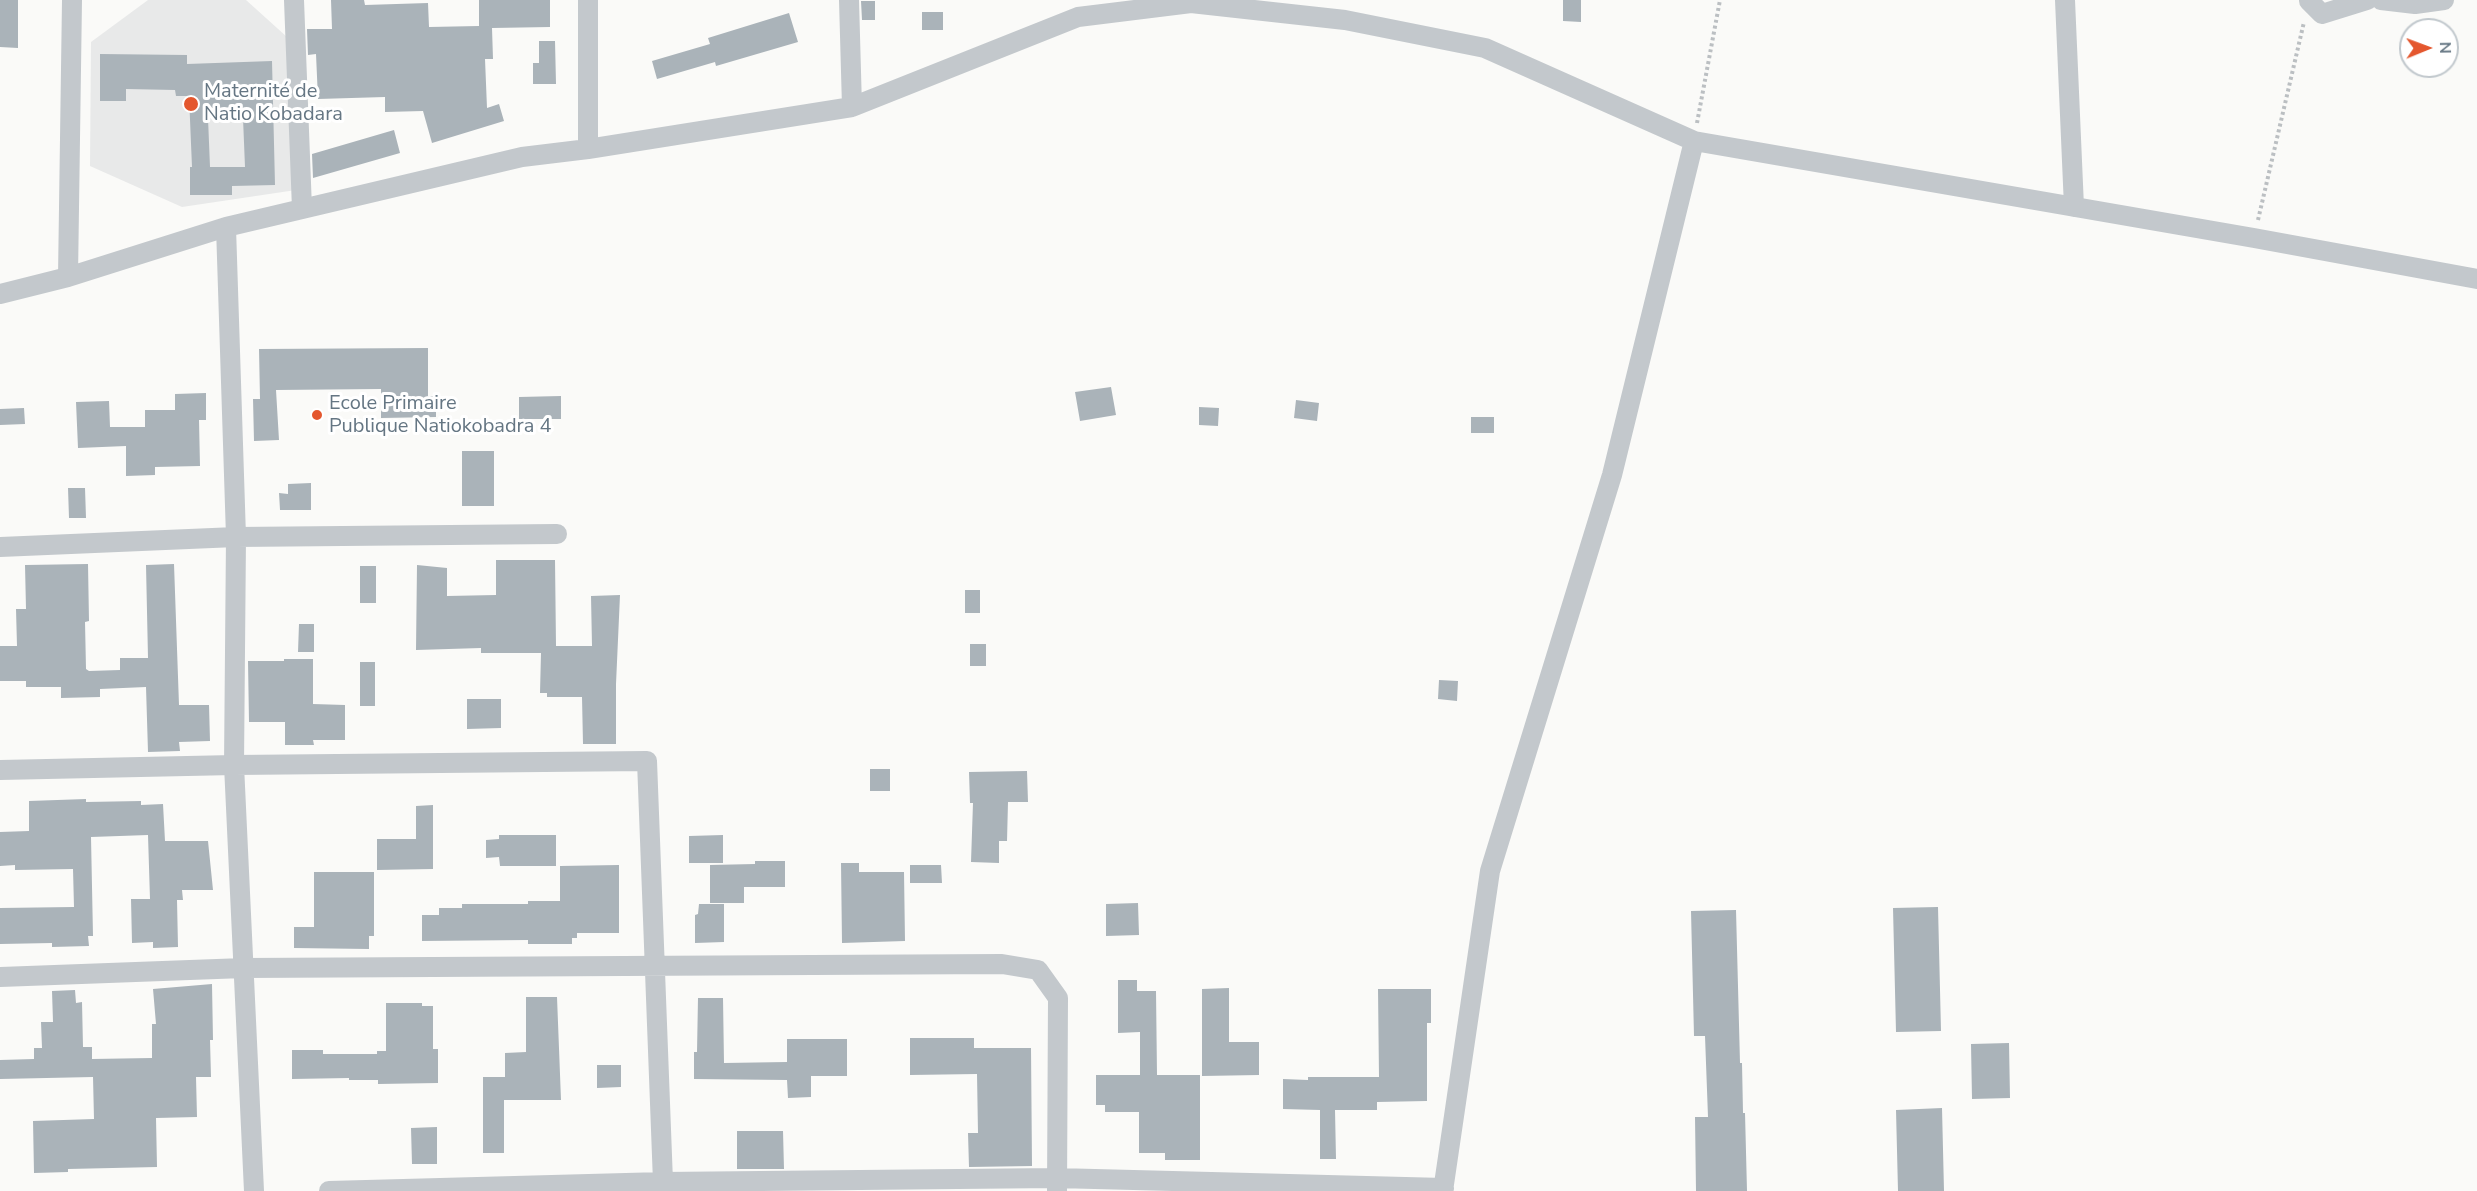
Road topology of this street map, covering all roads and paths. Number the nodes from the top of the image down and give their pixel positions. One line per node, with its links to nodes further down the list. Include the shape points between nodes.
1 (72, 0): 20 (street)
2 (294, 0): 17 (street)
3 (588, 0): 15 (street)
4 (849, 0): 13 (street)
5 (1720, 0): 14 (path)
6 (2065, 0): 16 (street)
7 (2367, 0): 10 (street, via 2322,14)
8 (2380, 0): 9 (street, via 2415,4)
9 (2444, 0)
10 (2309, 1): 19 (path)
11 (1194, 2): 12 (street); 14 (street, via 1345,20 1485,48)
12 (1078, 9): 13 (street)
13 (852, 107): 15 (street)
14 (1694, 141): 16 (street); 33 (street, via 1612,475 1490,871)
15 (588, 149): 17 (street, via 522,157)
16 (2074, 207): 19 (street)
17 (302, 209): 18 (street)
18 (226, 226): 20 (street); 24 (street)
19 (2254, 238): 21 (street)
20 (68, 277): 22 (street)
21 (2477, 279)
22 (0, 294)
23 (557, 534): 24 (street)
24 (236, 537): 25 (street); 26 (street)
25 (0, 547)
26 (234, 765): 27 (street); 28 (street, via 647,761); 29 (street)
27 (0, 770)
28 (653, 965): 29 (street); 31 (street); 32 (street, via 1002,964 1038,970 1058,998)
29 (244, 968): 30 (street); 34 (street)
30 (0, 977)
31 (663, 1182): 32 (street); 35 (street)
32 (1056, 1185): 33 (street)
33 (1444, 1190)
34 (254, 1191)
35 (329, 1191)

